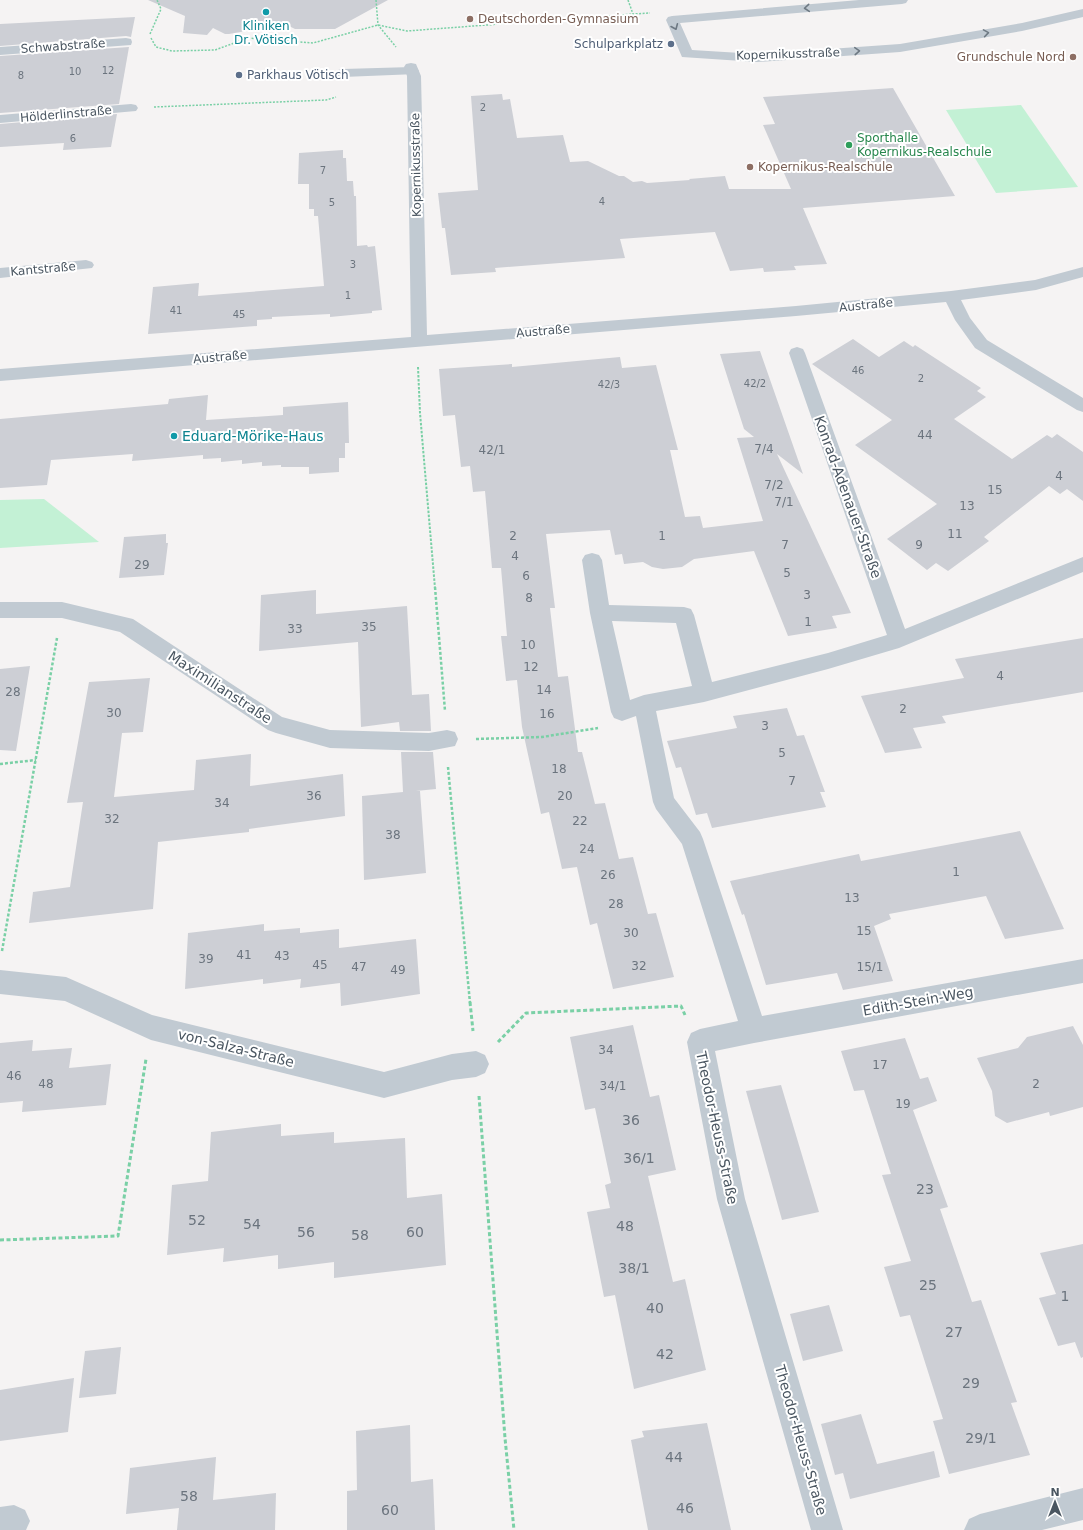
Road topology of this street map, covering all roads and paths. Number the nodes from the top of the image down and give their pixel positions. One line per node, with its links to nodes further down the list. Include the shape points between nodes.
1 (157, 0): 7 (path, via 161,9 149,35 156,47 172,51 215,50 248,38 313,43)
2 (376, 0): 7 (path)
3 (902, 0): 4 (street, Kopernikusstraße)
4 (857, 2): 5 (street, Kopernikusstraße, one-way to 5, via 672,20 687,54 757,58 900,48 1022,27)
5 (1083, 13)
6 (633, 14): 7 (path, via 407,31)
7 (378, 25): 10 (path)
8 (126, 42): 9 (street, Schwabstraße)
9 (0, 51)
10 (412, 69): 11 (street); 19 (street, Kopernikusstraße, via 415,98)
11 (343, 73)
12 (341, 96): 13 (path, via 326,100)
13 (131, 108): 14 (street, Hölderlinstraße)
14 (0, 119)
15 (86, 265): 17 (street, Kantstraße)
16 (1083, 272): 18 (street, Austraße, via 1036,285)
17 (0, 273)
18 (951, 296): 19 (street, Austraße); 23 (street, via 963,320 981,344)
19 (420, 341): 22 (street, Austraße)
20 (796, 354): 29 (street, Konrad-Adenauer-Straße)
21 (418, 366): 32 (path)
22 (0, 375)
23 (1083, 406)
24 (592, 560): 28 (street)
25 (1083, 564): 29 (street)
26 (0, 610): 27 (street, Maximilianstraße)
27 (62, 610): 32 (street, Maximilianstraße, via 126,625 276,724 330,739 429,742); 33 (path)
28 (600, 613): 30 (street, via 684,615); 31 (street)
29 (899, 640): 30 (street)
30 (704, 693): 31 (street)
31 (633, 708): 32 (path, via 617,725 542,737); 39 (street, via 664,802 692,839)
32 (447, 739): 41 (path)
33 (36, 760): 34 (path); 35 (path)
34 (0, 764)
35 (1, 956)
36 (1083, 971): 39 (street, Edith-Stein-Weg)
37 (0, 982): 38 (street, von-Salza-Straße, via 66,989)
38 (151, 1027): 41 (street, von-Salza-Straße, via 384,1085 452,1067); 42 (path, via 118,1236)
39 (754, 1030): 40 (street, Theodor-Heuss-Straße)
40 (700, 1042): 41 (path, via 681,1006 526,1013); 45 (street, Theodor-Heuss-Straße, via 731,1199)
41 (476, 1064): 44 (path)
42 (0, 1240)
43 (1083, 1504): 46 (street)
44 (514, 1530)
45 (827, 1530)
46 (980, 1530)

